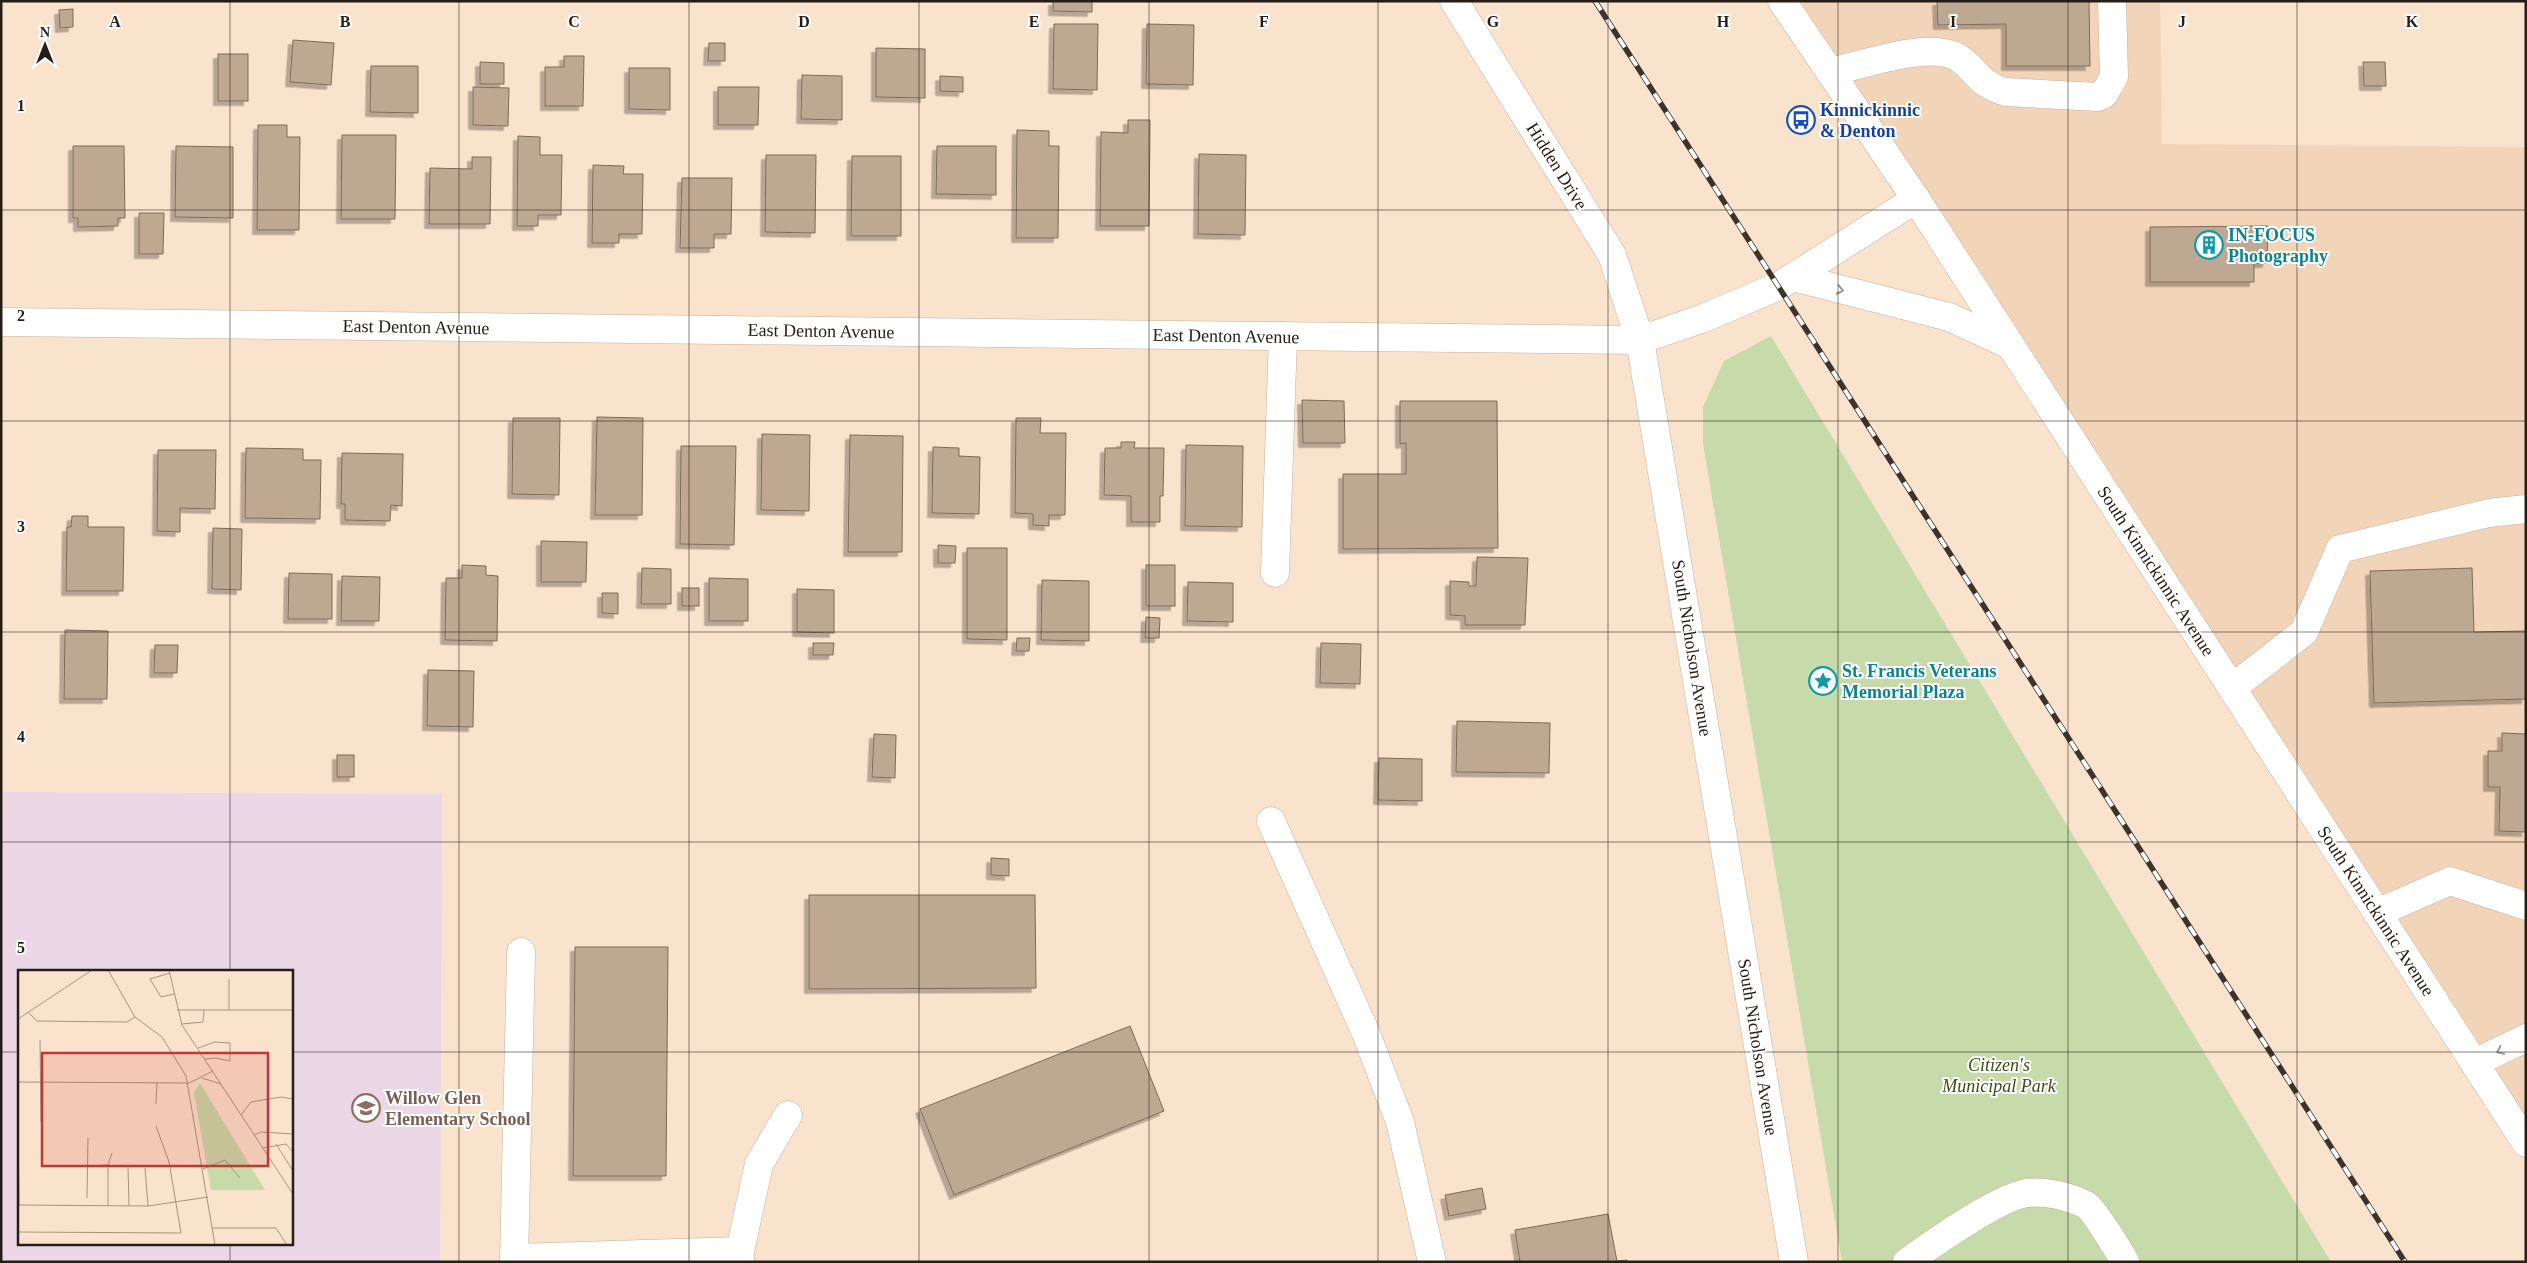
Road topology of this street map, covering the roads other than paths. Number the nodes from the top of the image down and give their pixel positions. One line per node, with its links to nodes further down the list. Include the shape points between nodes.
1 (1454, 1): 9 (street, Hidden Drive, via 1612,255)
2 (1782, 1): 4 (street, South Kinnickinnic Avenue)
3 (2112, 1): 4 (street, via 2114,77 2104,94 2098,97 2006,92 1992,88 1958,58 1945,52 1916,51)
4 (1830, 72): 5 (street, South Kinnickinnic Avenue)
5 (1916, 199): 6 (street); 10 (street, South Kinnickinnic Avenue)
6 (1793, 277): 9 (street, via 1704,318); 10 (street, one-way to 10, via 1949,317)
7 (1, 322): 8 (street, East Denton Avenue)
8 (1283, 336): 9 (street, East Denton Avenue); 12 (street)
9 (1640, 340): 25 (street, South Nicholson Avenue)
10 (2010, 344): 13 (street, South Kinnickinnic Avenue)
11 (2526, 508): 13 (street, via 2489,513 2340,549 2304,632)
12 (1275, 574)
13 (2232, 688): 16 (street, South Kinnickinnic Avenue)
14 (1271, 821): 24 (street, via 1365,1031 1400,1122)
15 (2526, 906): 16 (street, via 2450,881)
16 (2377, 913): 19 (street, South Kinnickinnic Avenue)
17 (521, 952): 23 (street)
18 (2526, 1038): 19 (street, one-way to 19)
19 (2474, 1064): 21 (street, South Kinnickinnic Avenue)
20 (788, 1115): 22 (street, via 759,1164)
21 (2526, 1143)
22 (740, 1256): 23 (street)
23 (514, 1260)
24 (1432, 1262)
25 (1794, 1262)
26 (1907, 1262): 27 (street, via 1945,1235 2025,1193 2052,1193 2088,1206)
27 (2126, 1262)

